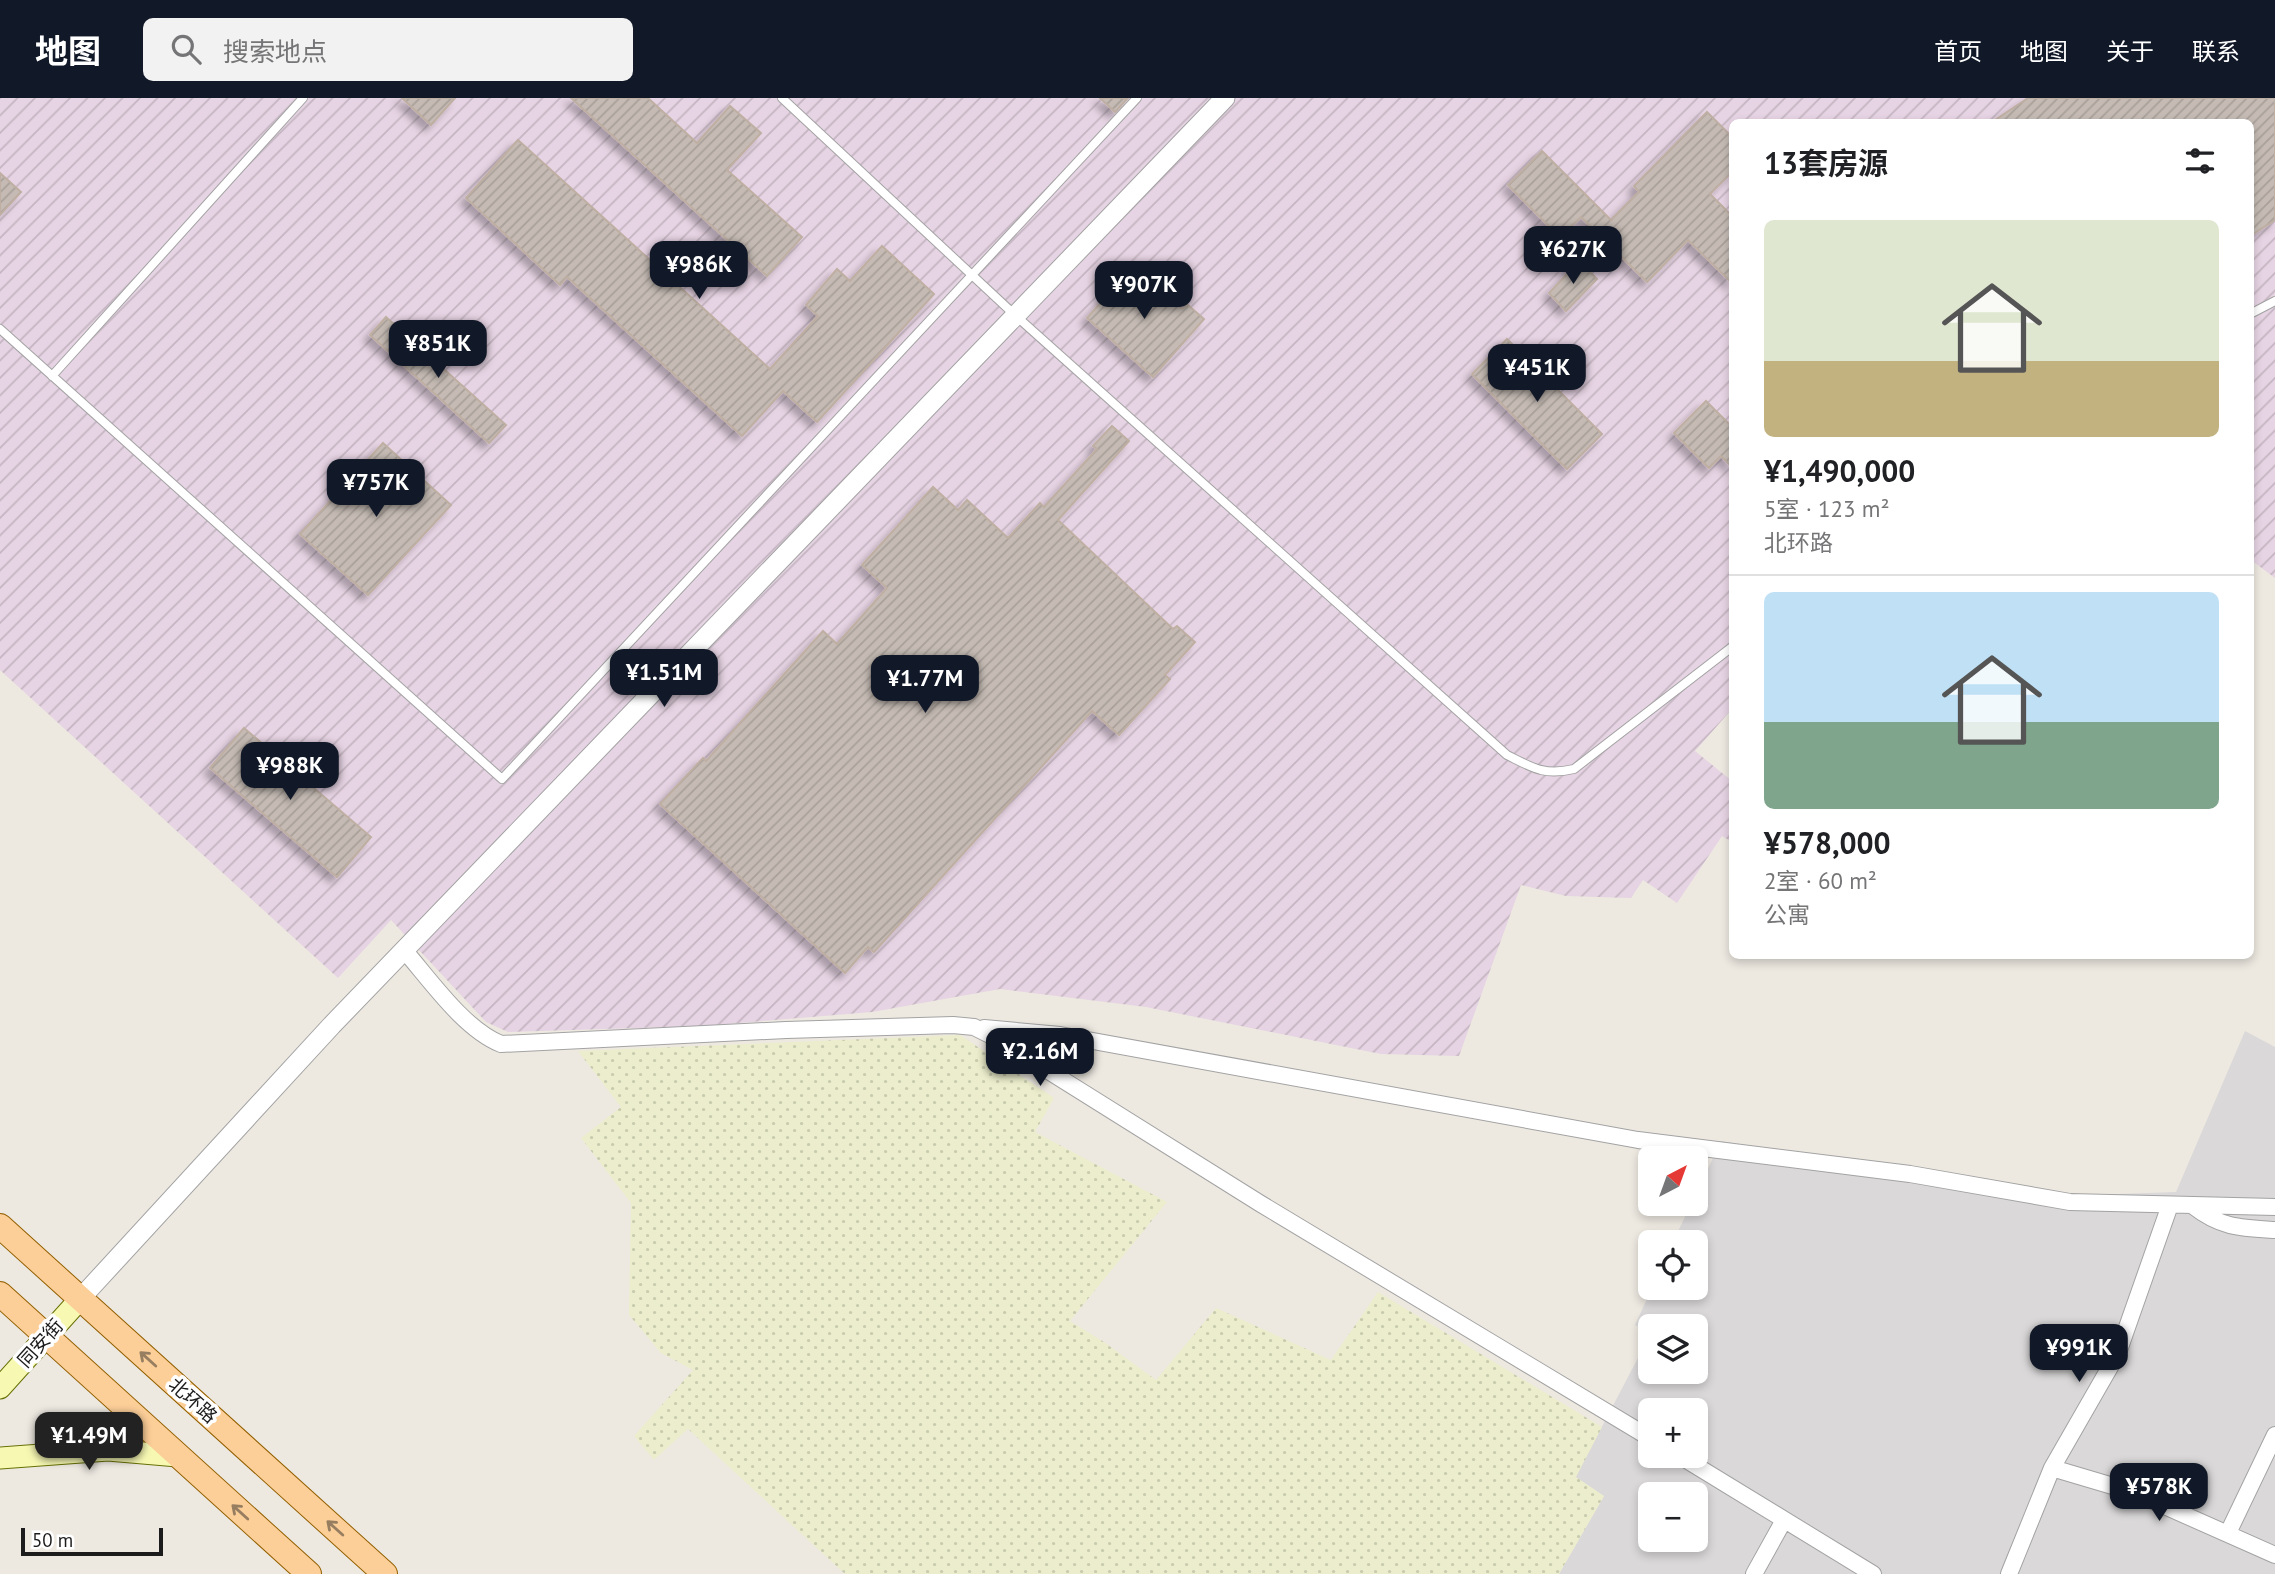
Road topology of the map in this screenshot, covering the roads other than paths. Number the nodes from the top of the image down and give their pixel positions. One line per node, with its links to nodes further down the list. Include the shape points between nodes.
1 (303, 98): 10 (lane)
2 (782, 98): 5 (lane)
3 (1138, 98): 5 (lane)
4 (1225, 98): 8 (street)
5 (972, 275): 8 (lane); 10 (lane, via 502,779)
6 (2275, 301): 7 (lane)
7 (2254, 312)
8 (1016, 316): 11 (lane, via 1507,755 1536,769 1556,773 1574,769); 12 (street)
9 (0, 329): 10 (lane)
10 (52, 376)
11 (1729, 649)
12 (404, 950): 13 (street, via 467,1021 501,1044 786,1030); 20 (street)
13 (974, 1027): 14 (street, via 1060,1035 1638,1140 1910,1174 2070,1202); 23 (street)
14 (2170, 1205): 15 (street); 28 (street, via 2118,1353)
15 (2193, 1206): 16 (street); 18 (street, via 2210,1219 2235,1228)
16 (2275, 1207)
17 (0, 1226): 20 (main road, 北环路)
18 (2275, 1230)
19 (0, 1294): 21 (main road)
20 (80, 1298): 21 (main road, 同安街); 33 (main road, 北环路, one-way to 20)
21 (47, 1337): 22 (main road, 同安街); 25 (main road)
22 (0, 1388)
23 (1638, 1431)
24 (2275, 1435): 30 (street)
25 (178, 1456): 26 (main road, via 108,1450); 32 (main road, one-way to 25)
26 (0, 1458)
27 (1700, 1468): 29 (street)
28 (2052, 1468): 30 (street, via 2133,1492); 36 (street)
29 (1784, 1520): 34 (street); 35 (street)
30 (2228, 1533): 31 (street)
31 (2275, 1555)
32 (309, 1574)
33 (385, 1574)
34 (1755, 1574)
35 (1873, 1574)
36 (2009, 1574)

